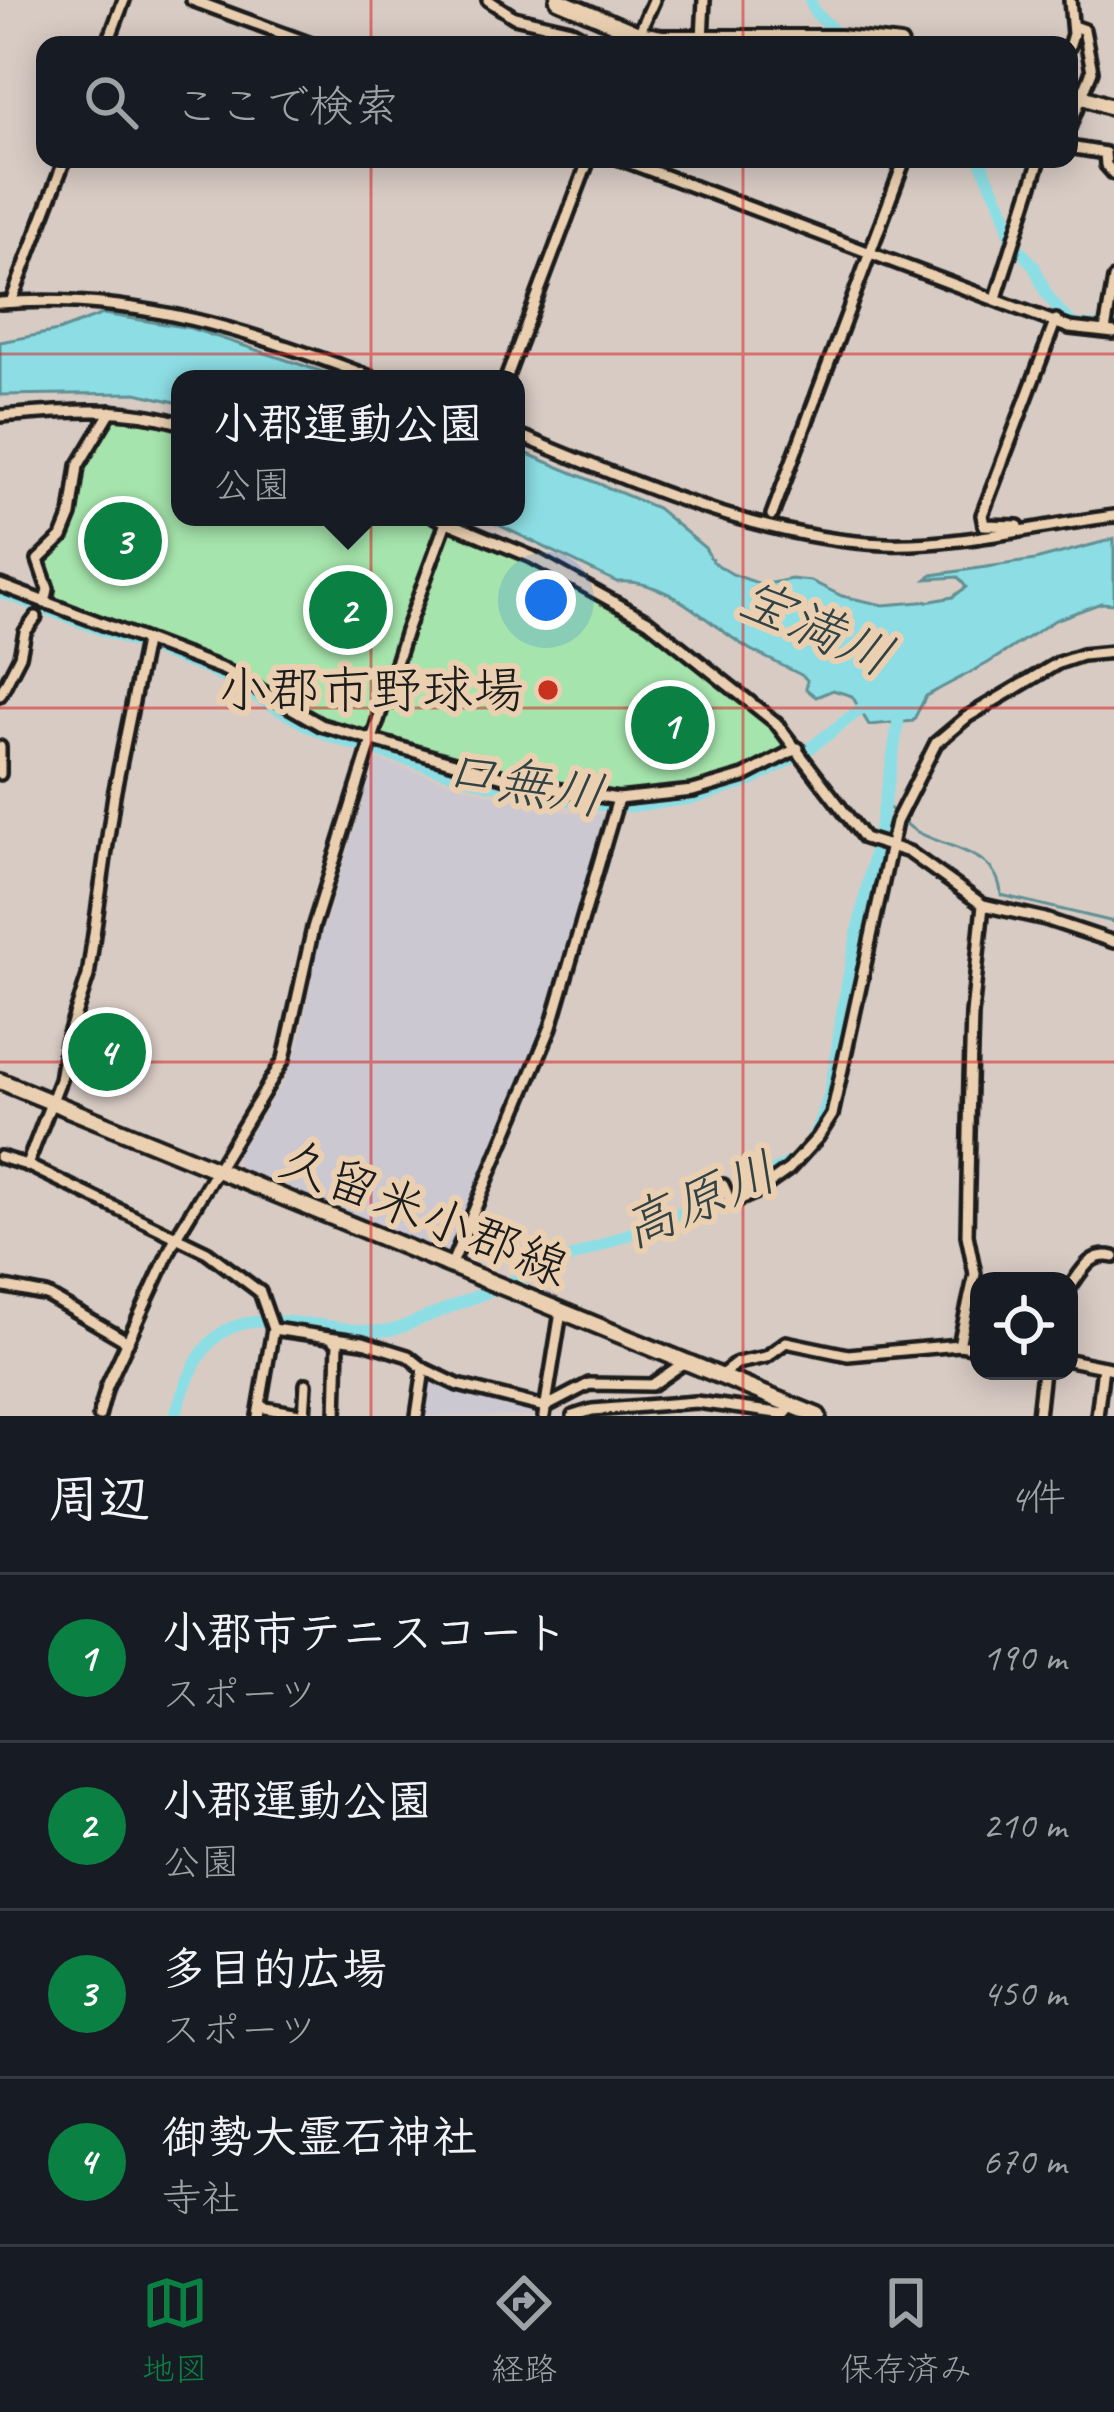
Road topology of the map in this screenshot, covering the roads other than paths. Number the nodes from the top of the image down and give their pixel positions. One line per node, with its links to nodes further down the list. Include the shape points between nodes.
1 (124, 0): 11 (street)
2 (192, 0): 12 (street)
3 (488, 0): 13 (street, via 514,17)
4 (558, 0): 9 (main road)
5 (602, 0): 9 (street)
6 (654, 0): 15 (street)
7 (704, 0): 16 (street)
8 (1070, 0): 10 (street)
9 (596, 17): 14 (main road)
10 (1073, 26): 17 (street); 18 (street, via 1084,30 1093,63)
11 (110, 36)
12 (290, 36)
13 (581, 36)
14 (629, 36)
15 (638, 36)
16 (702, 36)
17 (1071, 36)
18 (1078, 88)
19 (1078, 96): 20 (main road)
20 (1114, 108)
21 (1078, 148): 27 (street, via 1105,153)
22 (61, 168): 31 (street)
23 (586, 168): 35 (street)
24 (644, 168): 28 (street)
25 (901, 168): 28 (street)
26 (1037, 168): 30 (street)
27 (1114, 174)
28 (869, 251): 30 (street); 40 (street)
29 (1114, 279): 33 (street)
30 (996, 298): 32 (street)
31 (5, 303): 34 (street, via 81,301 191,317)
32 (1056, 320): 33 (street); 44 (street, via 982,515 984,525)
33 (1109, 332)
34 (352, 370)
35 (509, 370)
36 (111, 411): 37 (street); 38 (street); 46 (street, via 78,466 62,537 38,560)
37 (0, 416)
38 (171, 421)
39 (525, 437): 44 (street, via 713,510 828,538 890,544)
40 (772, 514)
41 (1114, 516): 44 (street)
42 (440, 526): 51 (street)
43 (461, 526): 53 (street, via 648,621 748,698)
44 (1023, 529)
45 (0, 585): 46 (street)
46 (45, 603): 48 (street)
47 (36, 617): 50 (street)
48 (145, 642): 51 (street, via 226,670 310,719); 60 (street, via 88,976)
49 (1114, 652): 56 (street, via 1058,663 944,734)
50 (0, 695)
51 (371, 742): 55 (street); 63 (street, via 313,928 290,1042)
52 (0, 747): 54 (street)
53 (802, 753): 55 (street, via 710,786); 56 (street, via 854,826)
54 (0, 774)
55 (616, 804): 67 (street, via 551,1027)
56 (889, 844): 57 (street); 64 (street, via 832,1115 789,1169 757,1192 731,1202)
57 (983, 905): 58 (street); 74 (street, via 969,1123 967,1235 975,1274)
58 (1114, 942)
59 (0, 1082): 60 (main road, 久留米小郡線)
60 (51, 1104): 62 (street); 63 (main road, 久留米小郡線)
61 (0, 1157): 62 (street)
62 (27, 1165): 65 (street)
63 (217, 1170): 65 (street); 67 (main road, 久留米小郡線)
64 (724, 1186)
65 (176, 1237): 71 (street, via 253,1284); 73 (street)
66 (1114, 1257): 68 (street, via 1093,1257)
67 (451, 1266): 70 (main road, 久留米小郡線)
68 (1078, 1277)
69 (0, 1286): 73 (street, via 47,1295)
70 (561, 1312): 76 (main road, 久留米小郡線); 88 (street)
71 (273, 1327): 72 (street); 87 (street)
72 (330, 1337): 79 (street, via 408,1356); 92 (street, via 338,1343)
73 (128, 1342): 91 (street)
74 (959, 1345): 75 (street); 80 (street, via 848,1354 786,1342)
75 (970, 1347)
76 (685, 1362): 80 (main road, 久留米小郡線); 88 (street, via 652,1385 589,1384)
77 (1078, 1362): 78 (street)
78 (1109, 1368): 98 (street)
79 (424, 1369): 88 (street); 93 (street)
80 (720, 1376): 84 (main road, 久留米小郡線)
81 (1042, 1380): 97 (street)
82 (306, 1384): 90 (street)
83 (682, 1402): 85 (street); 86 (street); 95 (street)
84 (792, 1406): 86 (street, via 785,1414); 96 (main road, 久留米小郡線)
85 (645, 1411): 89 (street)
86 (719, 1411)
87 (259, 1412): 90 (street)
88 (544, 1412)
89 (608, 1412): 94 (street)
90 (304, 1415)
91 (99, 1416)
92 (336, 1416)
93 (417, 1416)
94 (573, 1416)
95 (682, 1416)
96 (818, 1416)
97 (1038, 1416)
98 (1097, 1416)

